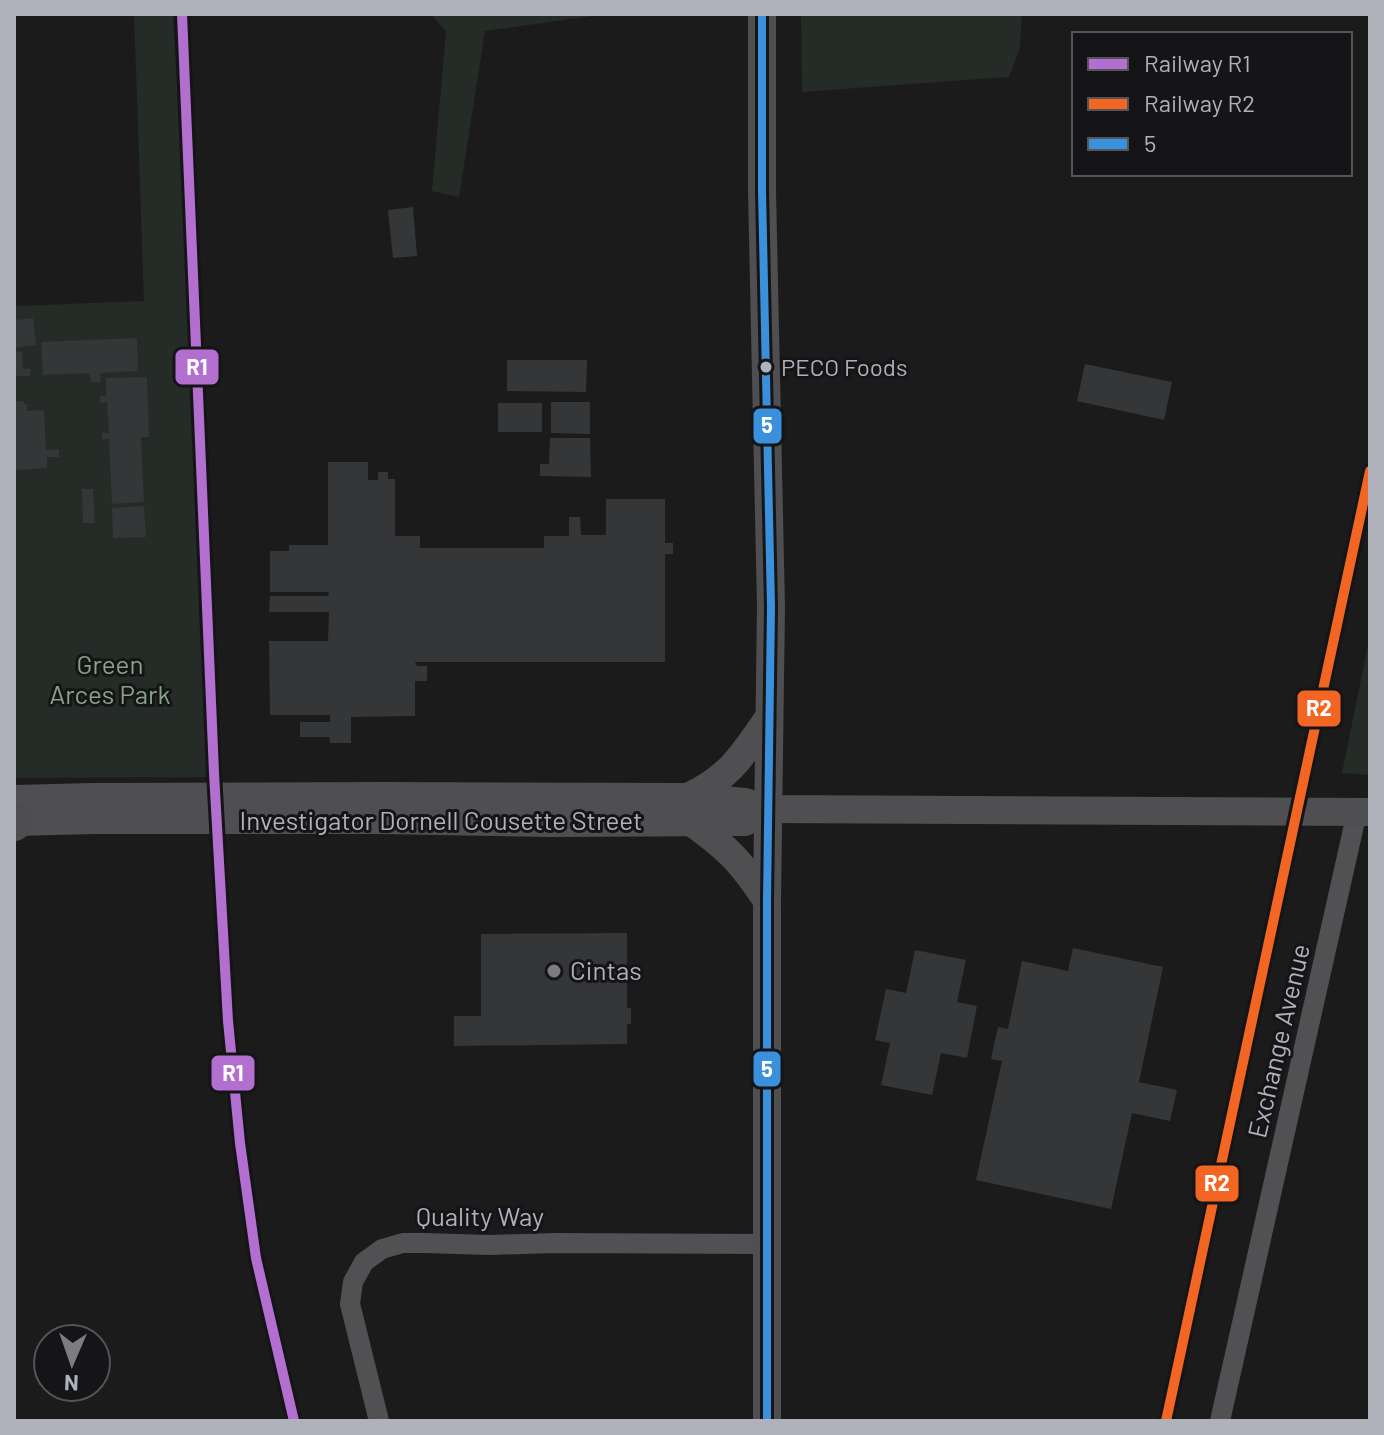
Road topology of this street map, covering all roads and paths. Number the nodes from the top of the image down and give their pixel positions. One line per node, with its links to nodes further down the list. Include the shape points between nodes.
1 (762, 14): 2 (main road)
2 (769, 717): 5 (main road); 6 (main road, via 725,776)
3 (14, 799): 4 (main road, Investigator Dornell Cousette Street)
4 (94, 808): 6 (main road, Investigator Dornell Cousette Street, bridge); 8 (main road, Investigator Dornell Cousette Street)
5 (768, 809): 6 (main road, Investigator Dornell Cousette Street, via 745,802); 7 (main road, Investigator Dornell Cousette Street); 9 (main road)
6 (690, 810): 9 (main road, via 726,846)
7 (1363, 812): 13 (street, Exchange Avenue)
8 (14, 822)
9 (767, 901): 10 (main road)
10 (766, 1244): 11 (street, Quality Way, via 403,1243 382,1249 364,1262 353,1282 350,1304); 12 (main road)
11 (379, 1421)
12 (767, 1421)
13 (1220, 1421)

